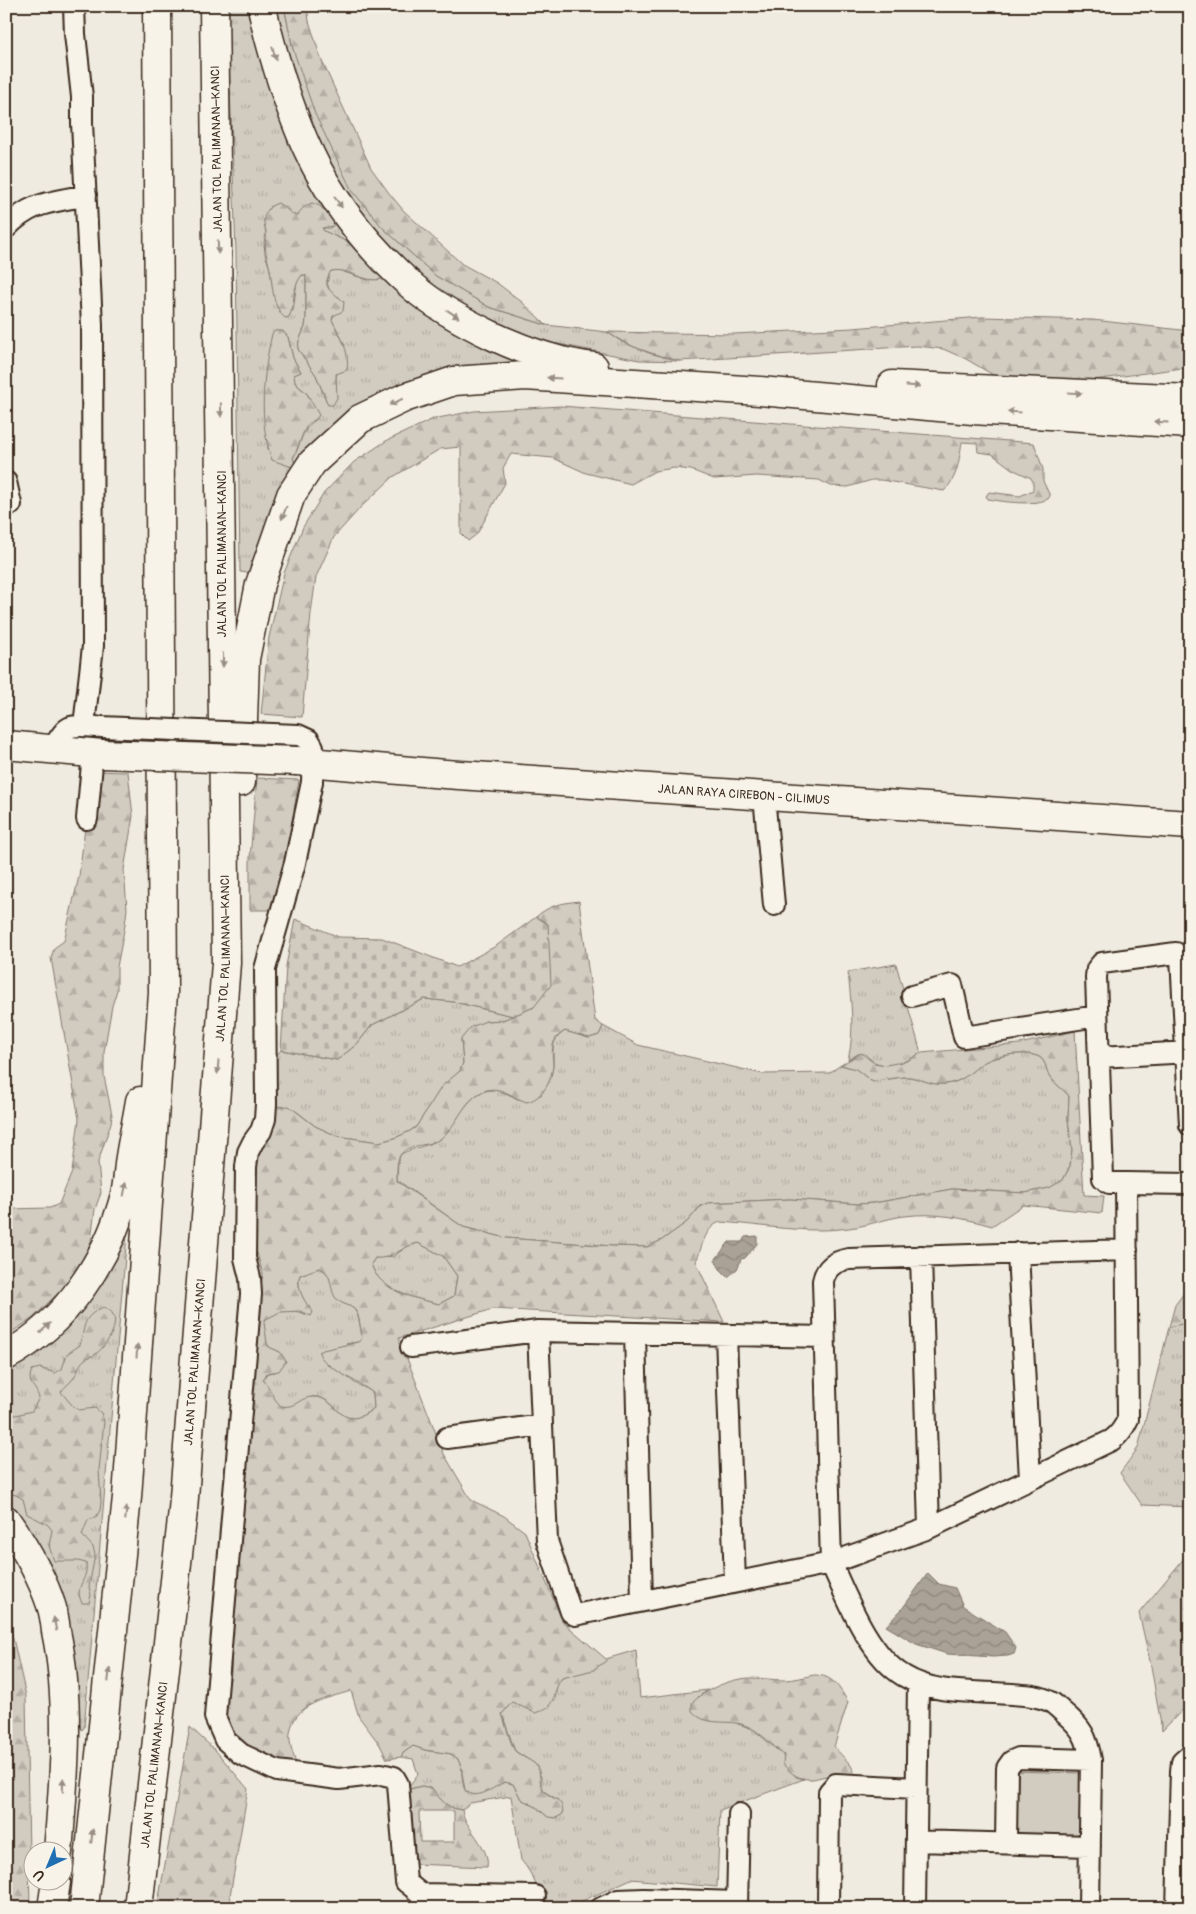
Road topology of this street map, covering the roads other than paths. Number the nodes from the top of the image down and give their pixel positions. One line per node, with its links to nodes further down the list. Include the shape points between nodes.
1 (74, 6): 5 (street)
2 (157, 6): 18 (highway)
3 (214, 6): 19 (highway, JALAN TOL PALIMANAN–KANCI, one-way to 19)
4 (262, 6): 7 (highway, one-way to 7, via 291,109 308,150 330,190 370,245 414,288 465,322 522,349 583,365 651,373)
5 (86, 196): 6 (street, via 29,209); 11 (street, via 92,325)
6 (6, 228)
7 (1190, 399)
8 (1190, 424): 19 (highway, one-way to 19, via 526,376 454,380 404,398 360,419 312,463 291,494 260,584 246,659 239,845)
9 (6, 482): 10 (street)
10 (11, 504)
11 (95, 740): 12 (highway, JALAN RAYA CIREBON - CILIMUS, via 52,749); 13 (highway, JALAN RAYA CIREBON - CILIMUS, bridge); 15 (street)
12 (6, 744)
13 (303, 753): 14 (highway, JALAN RAYA CIREBON - CILIMUS, via 445,774); 56 (street, via 312,782 296,863 265,968 265,1119 248,1152 246,1167 245,1258 251,1294 214,1717 224,1740 241,1754 277,1771 339,1779 381,1774 394,1777 398,1784 406,1882 421,1894)
14 (764, 796): 16 (highway, JALAN RAYA CIREBON - CILIMUS); 17 (street)
15 (87, 819)
16 (1190, 825)
17 (774, 905)
18 (162, 963): 35 (highway, one-way to 18, via 43,1331 70,1303 107,1244 125,1194); 55 (highway, one-way to 18, via 127,1497 164,993)
19 (226, 963): 57 (highway, JALAN TOL PALIMANAN–KANCI, one-way to 57, via 184,1510)
20 (912, 996): 21 (street, via 952,985 964,1037)
21 (1097, 1016): 22 (street, via 1096,977 1102,962 1176,954 1182,962); 23 (street)
22 (1188, 1052): 23 (street); 24 (street)
23 (1098, 1057): 26 (street, via 1103,1178)
24 (1190, 1126)
25 (1190, 1184): 26 (street)
26 (1126, 1190): 27 (street)
27 (1127, 1250): 28 (street); 38 (street, via 1128,1419 1112,1440)
28 (1018, 1253): 29 (street); 38 (street)
29 (921, 1256): 33 (street, via 849,1258 833,1263 823,1278); 40 (street)
30 (538, 1331): 31 (street); 34 (street); 36 (street)
31 (635, 1333): 32 (street); 43 (street)
32 (726, 1335): 33 (street); 42 (street)
33 (824, 1337): 41 (street)
34 (410, 1346)
35 (6, 1356)
36 (542, 1425): 37 (street); 43 (street, via 547,1541 571,1612 575,1615)
37 (447, 1438)
38 (1030, 1479): 40 (street)
39 (6, 1520): 50 (highway, one-way to 39, via 65,1720 62,1660 51,1605 29,1557)
40 (929, 1528): 41 (street)
41 (831, 1563): 42 (street); 44 (street, via 858,1621 881,1655 902,1675)
42 (735, 1582): 43 (street)
43 (642, 1601)
44 (918, 1684): 46 (street, via 958,1691 1033,1696 1050,1701 1083,1732); 47 (street)
45 (1190, 1755): 53 (street, via 1182,1762 1181,1771)
46 (1092, 1760): 51 (street, via 1019,1758 1012,1761 1007,1768); 52 (street)
47 (916, 1788): 49 (street); 62 (street, via 836,1784 829,1792)
48 (738, 1814): 59 (street)
49 (916, 1841): 51 (street); 63 (street)
50 (59, 1842)
51 (1006, 1843): 52 (street)
52 (1090, 1846): 64 (street)
53 (1184, 1886): 65 (street)
54 (54, 1892): 60 (highway)
55 (85, 1896)
56 (535, 1896)
57 (139, 1903)
58 (644, 1903): 59 (street); 61 (street, via 618,1900)
59 (737, 1905)
60 (52, 1908)
61 (601, 1908)
62 (828, 1908)
63 (915, 1908)
64 (1089, 1908)
65 (1177, 1908)

